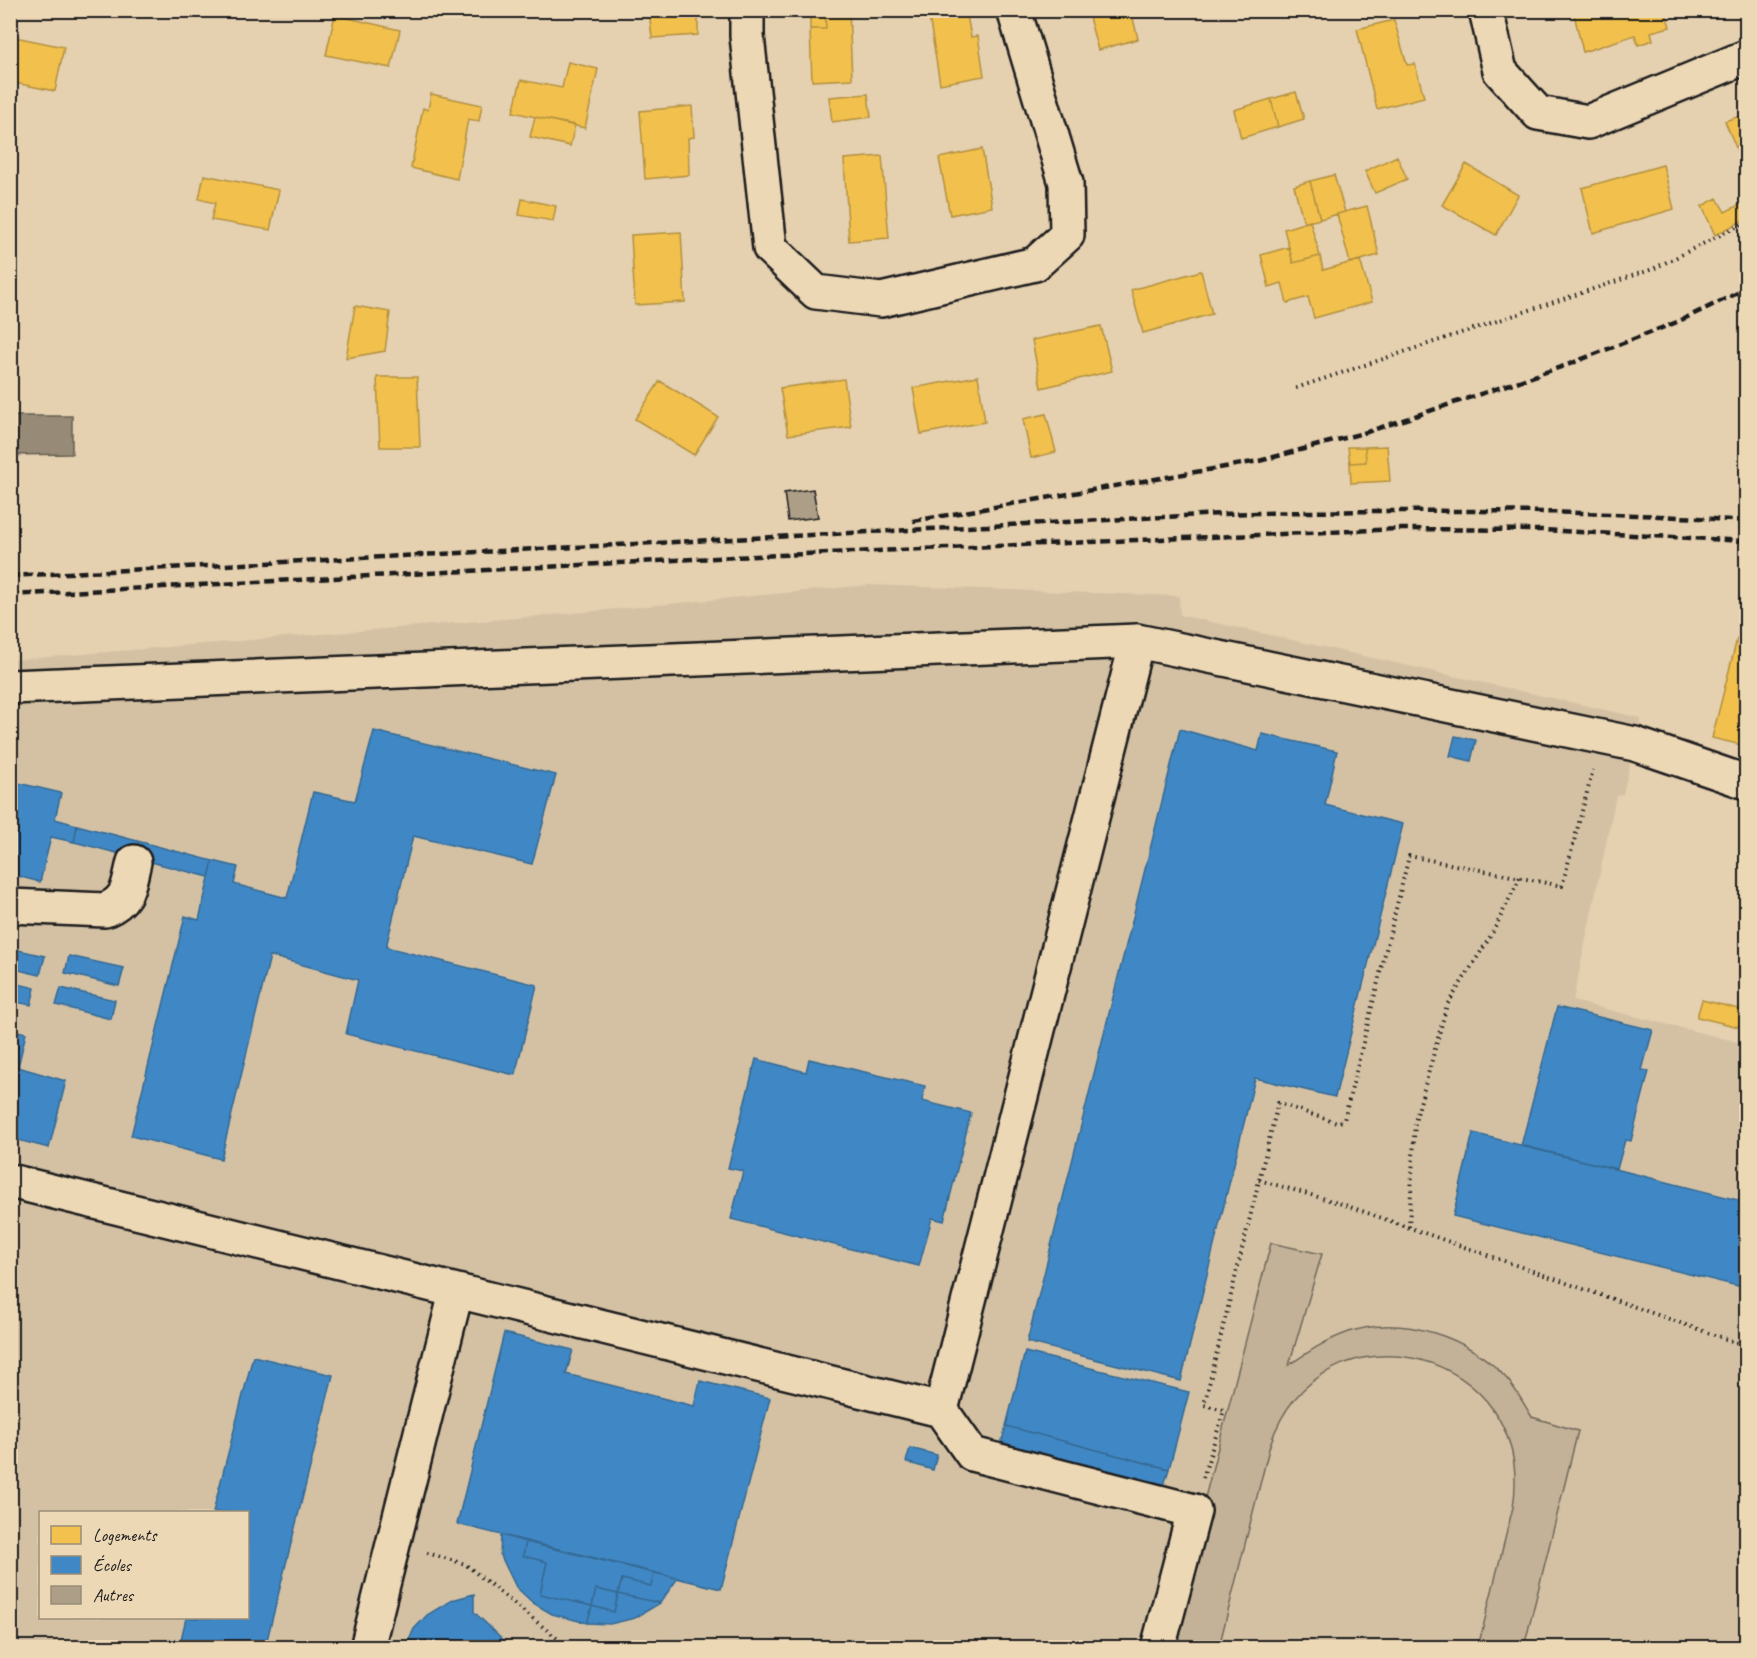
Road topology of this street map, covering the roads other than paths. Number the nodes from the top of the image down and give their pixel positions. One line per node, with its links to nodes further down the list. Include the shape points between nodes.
1 (747, 10): 2 (street, via 770,248 816,292 881,300 1035,264 1067,235 1066,183)
2 (1014, 10)
3 (1486, 10): 4 (street, via 1500,71 1538,112 1588,122)
4 (1746, 57)
5 (1137, 641): 6 (street); 7 (street, via 1635,744); 12 (street)
6 (10, 687)
7 (1746, 782)
8 (134, 862): 9 (street, via 123,899 105,910)
9 (10, 906)
10 (10, 1181): 11 (street)
11 (456, 1293): 12 (street); 13 (street)
12 (941, 1410): 14 (street, via 972,1454 1194,1511)
13 (367, 1647)
14 (1158, 1647)

